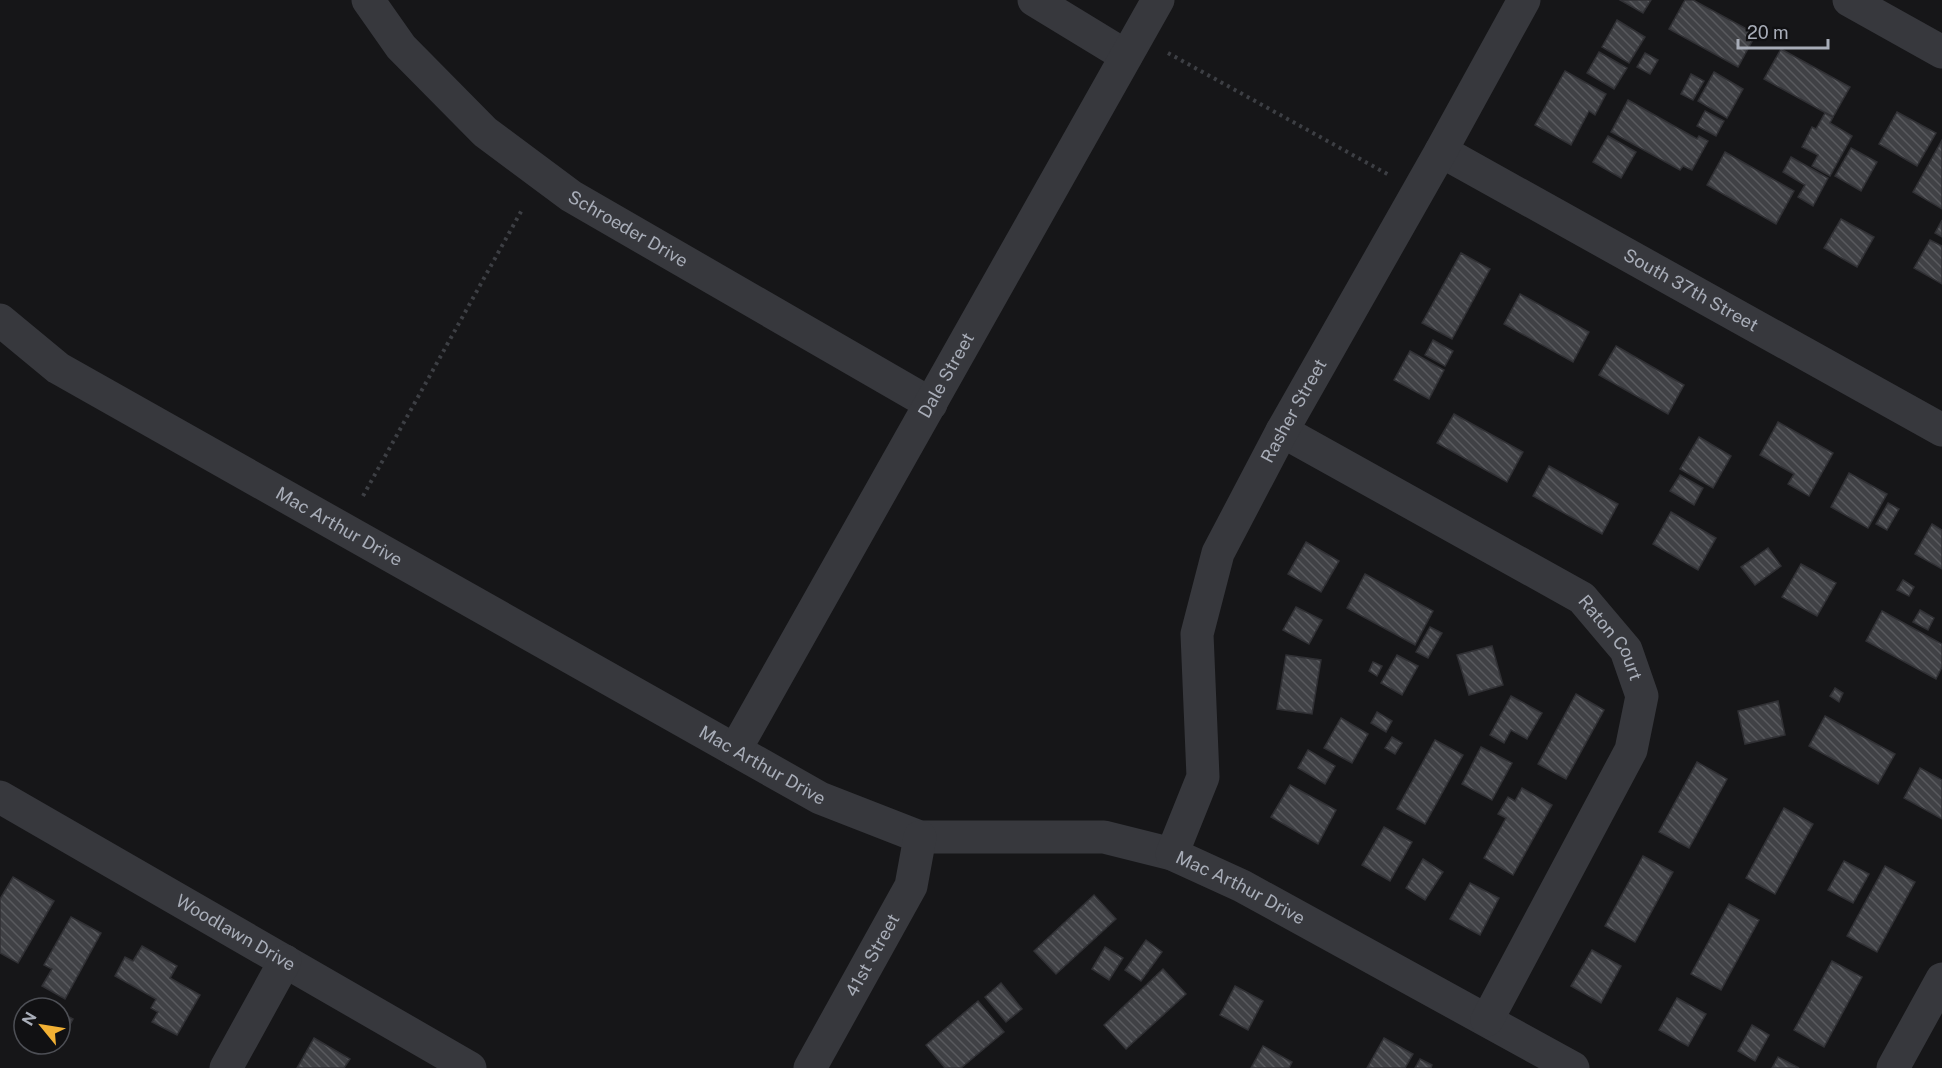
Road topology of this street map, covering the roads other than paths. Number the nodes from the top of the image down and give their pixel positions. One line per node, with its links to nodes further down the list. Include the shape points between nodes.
1 (368, 0): 10 (street, Schroeder Drive, via 401,47 485,132 570,196)
2 (1034, 0): 7 (street)
3 (1158, 0): 7 (street, Dale Street)
4 (1524, 0): 8 (street, Rasher Street)
5 (1848, 0): 6 (street)
6 (1942, 52)
7 (1126, 56): 10 (street, Dale Street)
8 (1441, 152): 11 (street, South 37th Street); 12 (street, Rasher Street)
9 (0, 320): 13 (street, Mac Arthur Drive, via 58,368)
10 (931, 404): 13 (street, Dale Street)
11 (1942, 430)
12 (1282, 431): 16 (street, Rasher Street, via 1218,553 1206,599 1197,634 1203,777); 19 (street, Raton Court, via 1582,598 1626,650 1642,696 1631,750)
13 (735, 750): 15 (street, Mac Arthur Drive, via 820,798)
14 (0, 797): 17 (street, Woodlawn Drive)
15 (920, 837): 16 (street, Mac Arthur Drive, via 1104,837); 22 (street, 41st Street, via 911,886)
16 (1172, 854): 19 (street, Mac Arthur Drive, via 1242,886)
17 (285, 961): 20 (street); 21 (street, Woodlawn Drive)
18 (1942, 979): 24 (street)
19 (1487, 1020): 23 (street, Mac Arthur Drive)
20 (226, 1068)
21 (470, 1068)
22 (810, 1068)
23 (1573, 1068)
24 (1893, 1068)

